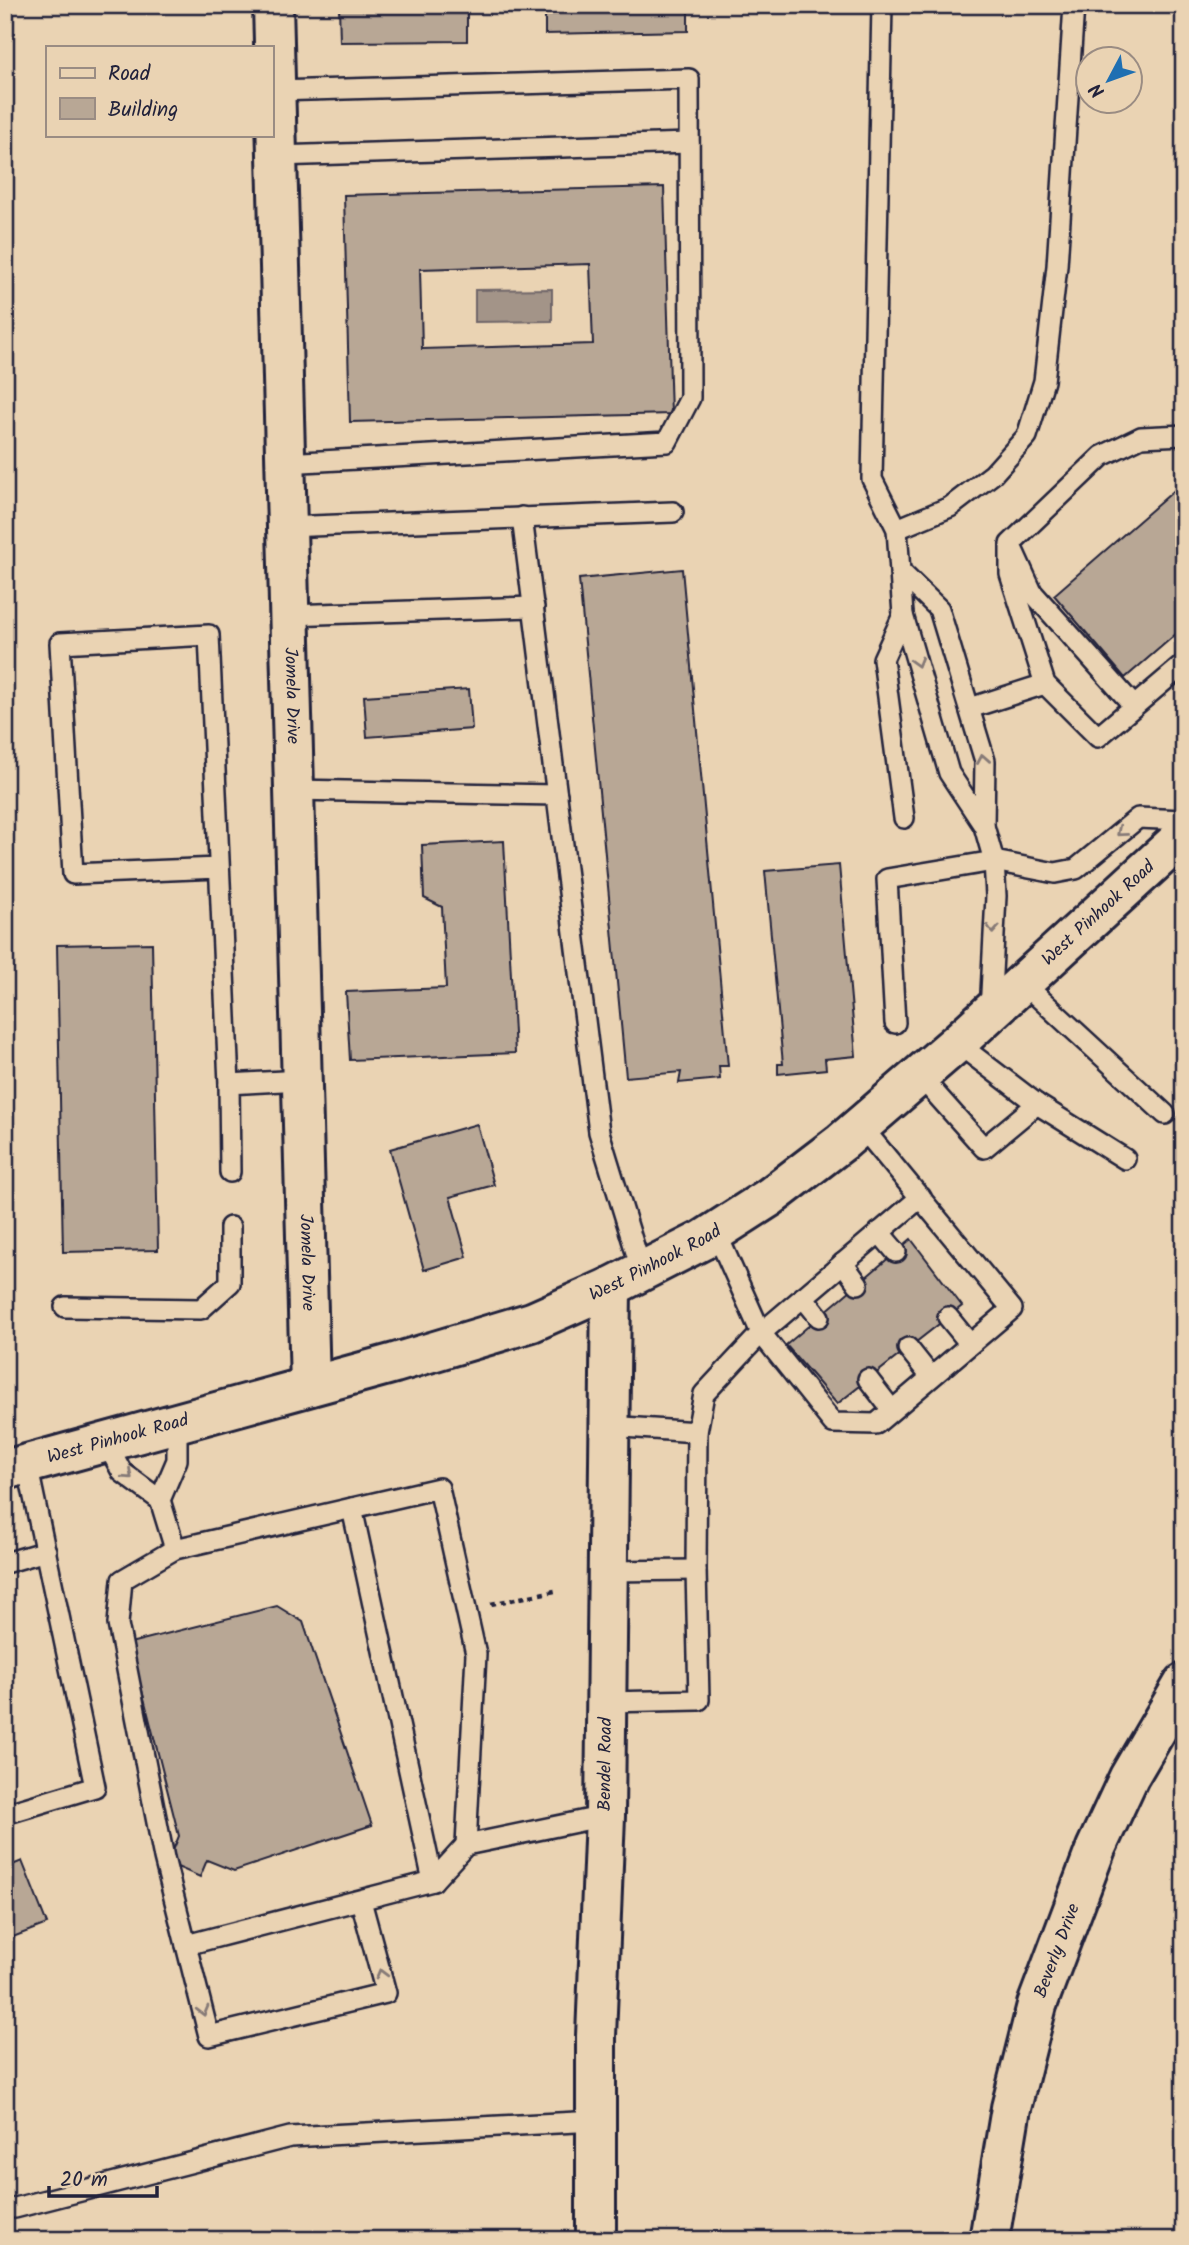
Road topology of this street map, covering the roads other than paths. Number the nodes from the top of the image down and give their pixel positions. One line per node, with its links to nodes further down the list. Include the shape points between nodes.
1 (273, 5): 4 (street, Jomela Drive)
2 (882, 5): 12 (lane, via 872,479)
3 (1074, 5): 12 (lane, via 1050,330 1044,381 1027,436 993,474 950,507)
4 (275, 91): 5 (lane, via 689,79); 6 (street, Jomela Drive)
5 (689, 143): 6 (lane); 8 (lane, via 690,398 667,442)
6 (276, 156): 8 (street, Jomela Drive)
7 (1184, 435): 13 (lane, via 1141,437 1102,456)
8 (284, 463): 11 (street, Jomela Drive)
9 (673, 512): 10 (lane)
10 (522, 517): 11 (lane); 15 (lane)
11 (285, 527): 16 (street, Jomela Drive)
12 (897, 529): 14 (lane)
13 (1010, 544): 19 (lane, via 1010,574); 20 (lane, via 1032,592)
14 (900, 571): 17 (lane); 21 (lane, via 939,609)
15 (534, 607): 16 (lane); 23 (lane)
16 (288, 615): 22 (street, Jomela Drive)
17 (903, 615): 24 (lane, via 883,659); 26 (lane, one-way to 26, via 949,773)
18 (1184, 664): 20 (lane)
19 (1045, 684): 20 (lane, via 1098,737); 21 (lane)
20 (1135, 706)
21 (970, 708): 26 (lane, one-way to 21, via 985,761)
22 (292, 790): 23 (lane); 35 (street, Jomela Drive)
23 (557, 795): 48 (lane, via 599,1132)
24 (904, 818)
25 (1184, 820): 28 (lane, one-way to 28, via 1138,818 1076,869 1055,873)
26 (984, 827): 28 (lane)
27 (1184, 835): 30 (street, West Pinhook Road)
28 (994, 861): 31 (lane, one-way to 31); 32 (lane, via 887,879)
29 (219, 868): 29 (lane, via 209,635 60,643 73,874); 36 (lane)
30 (1023, 983): 31 (street, West Pinhook Road); 38 (lane)
31 (990, 1013): 33 (street, West Pinhook Road)
32 (895, 1023)
33 (957, 1043): 34 (street, West Pinhook Road); 37 (lane)
34 (919, 1075): 37 (lane, via 984,1148); 39 (street, West Pinhook Road)
35 (301, 1080): 36 (lane); 59 (street, Jomela Drive)
36 (229, 1084): 41 (lane)
37 (1037, 1104): 40 (lane)
38 (1165, 1114)
39 (861, 1126): 42 (lane); 44 (street, West Pinhook Road, via 770,1197)
40 (1125, 1159)
41 (230, 1172)
42 (921, 1197): 45 (lane); 55 (lane, via 1012,1309)
43 (230, 1227): 51 (lane, via 230,1283 201,1309)
44 (716, 1232): 48 (street, West Pinhook Road); 54 (lane)
45 (879, 1232): 46 (lane); 47 (lane)
46 (896, 1252)
47 (843, 1263): 49 (lane); 50 (lane)
48 (626, 1279): 59 (street, West Pinhook Road, via 532,1322); 62 (street, Bendel Road)
49 (858, 1284)
50 (803, 1297): 52 (lane); 54 (lane)
51 (65, 1307)
52 (819, 1317)
53 (948, 1317): 55 (lane)
54 (761, 1333): 60 (lane, via 833,1423 876,1424); 63 (lane, via 704,1394)
55 (970, 1344): 57 (lane)
56 (908, 1348): 57 (lane)
57 (931, 1377): 60 (lane)
58 (868, 1379): 60 (lane)
59 (310, 1386): 61 (street, West Pinhook Road)
60 (892, 1410)
61 (177, 1424): 64 (street, West Pinhook Road); 66 (lane, via 177,1460)
62 (609, 1426): 63 (lane); 72 (street, Bendel Road)
63 (697, 1432): 71 (lane)
64 (106, 1442): 65 (street, West Pinhook Road); 66 (lane, one-way to 66, via 122,1472)
65 (16, 1466): 69 (lane)
66 (160, 1500): 68 (lane)
67 (352, 1508): 68 (lane); 77 (lane, via 439,1488 477,1654); 78 (lane)
68 (175, 1549): 80 (lane, via 122,1580 118,1624)
69 (46, 1550): 70 (lane); 75 (lane, via 95,1787)
70 (5, 1563)
71 (696, 1570): 72 (lane); 74 (lane, via 699,1700)
72 (608, 1571): 74 (street, Bendel Road)
73 (1184, 1684): 84 (street, Beverly Drive, via 1129,1777 1037,2005 1011,2108)
74 (606, 1702): 76 (street, Bendel Road)
75 (5, 1814)
76 (605, 1816): 77 (lane); 81 (street, Bendel Road)
77 (466, 1844): 78 (lane)
78 (433, 1881): 79 (lane)
79 (361, 1901): 80 (lane); 80 (lane, one-way to 79, via 209,2036 386,1993)
80 (186, 1945)
81 (596, 2121): 82 (lane, via 290,2137); 83 (street, Bendel Road)
82 (15, 2208)
83 (596, 2240)
84 (989, 2240)

